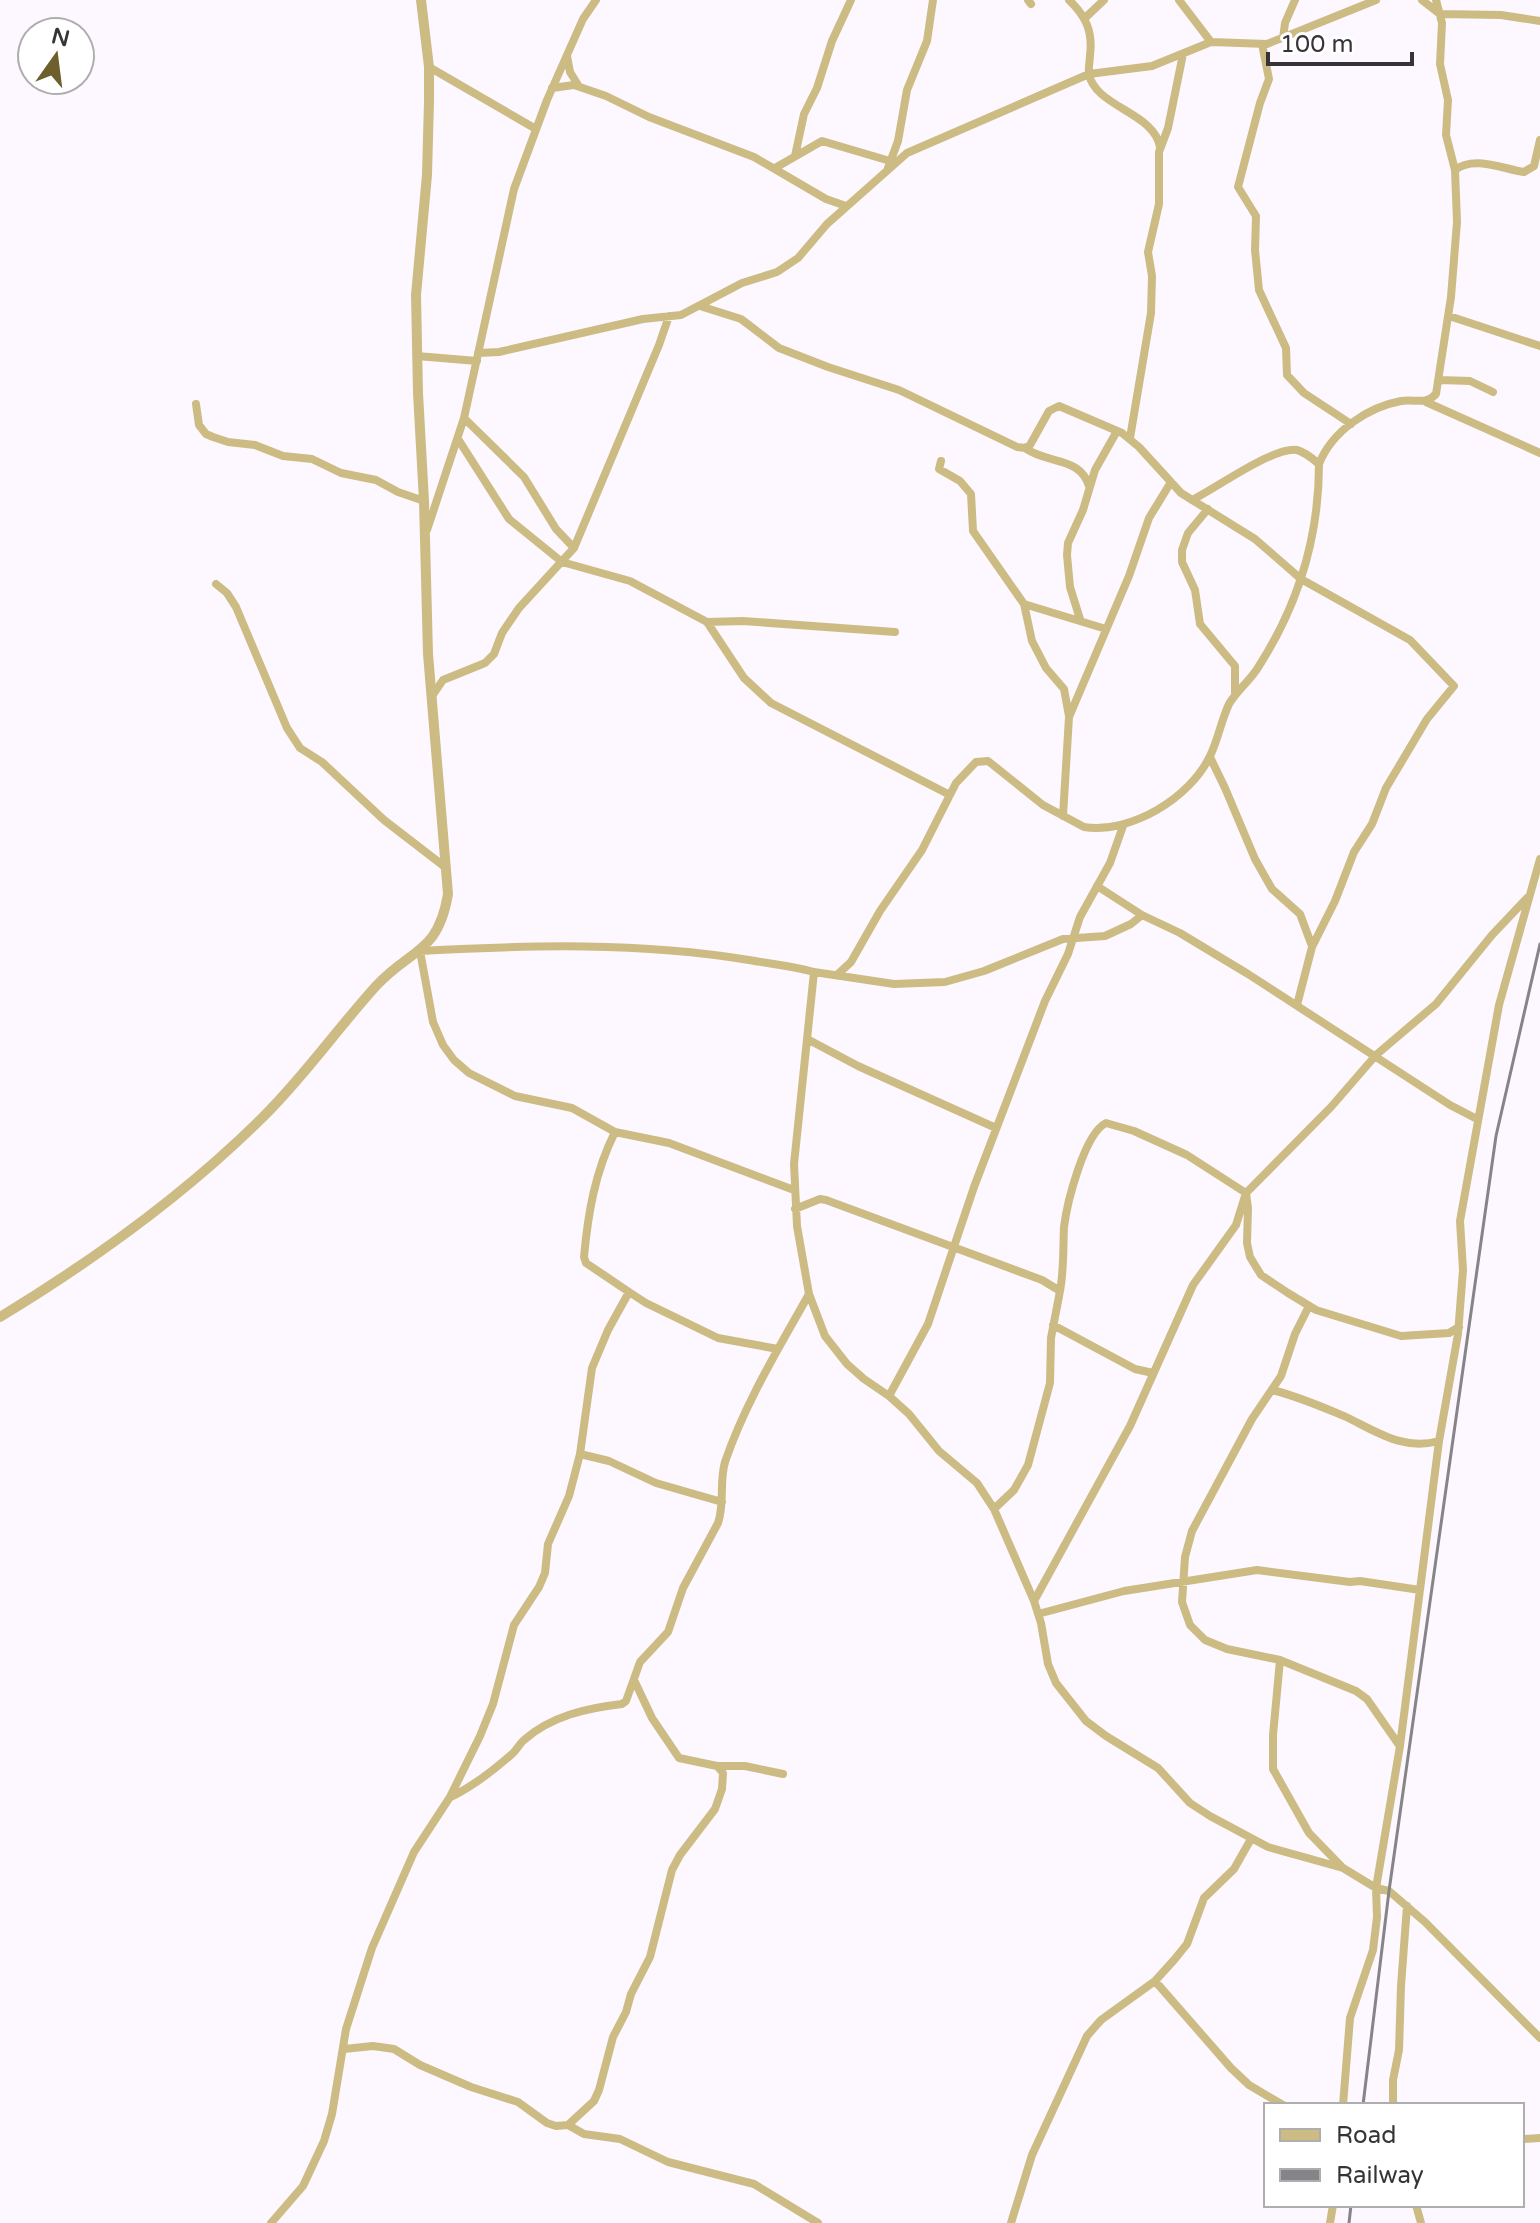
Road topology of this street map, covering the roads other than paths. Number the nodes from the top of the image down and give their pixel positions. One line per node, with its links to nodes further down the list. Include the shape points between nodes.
1 (421, 0): 20 (street)
2 (596, 0): 19 (street)
3 (851, 0): 27 (street, via 804,114)
4 (933, 0): 28 (street, via 927,41 907,90)
5 (1069, 0): 13 (street)
6 (1104, 0): 13 (street)
7 (1179, 0): 16 (street)
8 (1295, 0): 15 (street)
9 (1376, 0): 15 (street)
10 (1422, 0): 12 (street)
11 (1436, 0): 12 (street)
12 (1440, 14): 14 (street); 30 (street, via 1446,135)
13 (1085, 18): 21 (street)
14 (1540, 21)
15 (1283, 38): 17 (street)
16 (1211, 42): 17 (street); 18 (street)
17 (1262, 44): 44 (street, via 1269,79 1238,187 1256,216 1259,290 1286,348 1287,375)
18 (1183, 54): 21 (street, via 1152,66); 26 (street)
19 (567, 55): 22 (street); 23 (street)
20 (429, 67): 24 (street); 37 (street)
21 (1089, 74): 26 (street, via 1108,99 1157,135); 31 (street, via 907,153)
22 (578, 85): 23 (street); 29 (street)
23 (552, 88): 24 (street)
24 (536, 129): 38 (street, via 514,189)
25 (1540, 140): 30 (street, via 1534,166 1524,172 1481,164)
26 (1160, 147): 46 (street, via 1158,209 1148,246 1151,313)
27 (795, 156): 28 (street, via 822,141); 29 (street)
28 (890, 161): 31 (street)
29 (775, 168): 32 (street)
30 (1455, 170): 35 (street, via 1457,222)
31 (887, 171): 32 (street)
32 (846, 206): 33 (street, via 788,265)
33 (700, 306): 34 (street); 48 (street, via 741,319 779,348 899,390 1002,442)
34 (669, 316): 38 (street); 57 (street)
35 (1449, 316): 36 (street); 39 (street)
36 (1540, 346)
37 (417, 356): 38 (street); 55 (street)
38 (477, 357): 43 (street)
39 (1440, 380): 40 (street, via 1470,381); 41 (street, via 1436,394)
40 (1493, 392)
41 (1426, 402): 44 (street, via 1377,407); 49 (street)
42 (196, 404): 55 (street, via 200,429 213,437 312,459)
43 (464, 418): 47 (street); 57 (street, via 524,477)
44 (1351, 424): 51 (street)
45 (1117, 431): 46 (street); 48 (street, via 1059,406 1049,411); 53 (street)
46 (1130, 438): 52 (street)
47 (458, 439): 58 (street, via 424,537); 59 (street, via 509,519)
48 (1025, 448): 53 (street, via 1080,469)
49 (1540, 453)
50 (941, 461): 62 (street, via 939,469 971,494 973,531)
51 (1319, 464): 54 (street, via 1298,450 1288,451 1267,457); 60 (street, via 1315,534)
52 (1171, 482): 54 (street); 65 (street, via 1149,518)
53 (1090, 489): 63 (street, via 1067,555)
54 (1192, 500): 56 (street)
55 (424, 501): 58 (street)
56 (1208, 509): 60 (street, via 1255,539); 67 (street, via 1188,533 1182,562 1195,590 1200,624 1235,666)
57 (574, 548): 59 (street)
58 (424, 554): 68 (street)
59 (562, 562): 64 (street, via 630,581); 68 (street, via 514,615 494,654 443,680)
60 (1301, 579): 67 (street, via 1273,643); 80 (street, via 1410,640 1454,686 1427,719 1386,788)
61 (216, 584): 75 (street, via 236,607 300,748)
62 (1024, 604): 63 (street); 69 (street, via 1032,641 1064,689)
63 (1080, 619): 65 (street)
64 (707, 622): 66 (street); 71 (street, via 744,678 771,703)
65 (1106, 629): 69 (street)
66 (895, 632)
67 (1235, 695): 70 (street)
68 (431, 697): 75 (street)
69 (1069, 717): 72 (street)
70 (1210, 757): 73 (street, via 1181,792); 80 (street, via 1255,859 1272,889 1300,914)
71 (950, 795): 72 (street, via 970,766 988,761); 83 (street, via 922,850 851,962)
72 (1063, 816): 73 (street, via 1084,827)
73 (1123, 826): 76 (street)
74 (1540, 859): 77 (street)
75 (445, 867): 81 (street, via 444,914)
76 (1097, 886): 78 (street); 79 (street)
77 (1529, 895): 86 (street, via 1436,1004); 87 (street, via 1499,1005)
78 (1142, 915): 79 (street, via 1105,936); 84 (street)
79 (1074, 938): 83 (street, via 945,982 894,984); 88 (street)
80 (1312, 947): 84 (street)
81 (420, 951): 82 (street, via 528,945 621,948 723,956); 89 (street, via 433,1022 454,1060 515,1096 572,1108); 98 (street, via 377,985 266,1114 185,1186 48,1288)
82 (814, 972): 83 (street); 85 (street)
83 (837, 975)
84 (1297, 1005): 86 (street)
85 (809, 1040): 88 (street); 90 (street)
86 (1376, 1055): 87 (street); 91 (street)
87 (1477, 1119): 100 (street, via 1460,1221)
88 (996, 1128): 93 (street)
89 (615, 1132): 90 (street, via 669,1143); 95 (street, via 592,1196 584,1257)
90 (794, 1190): 92 (street)
91 (1246, 1193): 94 (street, via 1187,1155 1134,1131 1102,1124 1068,1203); 97 (street, via 1250,1257 1261,1275); 102 (street, via 1236,1225 1193,1285)
92 (795, 1209): 93 (street, via 826,1200); 96 (street)
93 (955, 1248): 94 (street); 104 (street, via 919,1345)
94 (1060, 1291): 99 (street)
95 (629, 1292): 101 (street, via 718,1338); 106 (street, via 592,1368)
96 (809, 1294): 101 (street); 104 (street, via 825,1336 864,1379)
97 (1309, 1306): 100 (street, via 1401,1336 1449,1333); 103 (street)
98 (0, 1317)
99 (1053, 1325): 102 (street, via 1135,1369); 108 (street, via 1050,1383 1028,1465 1014,1490)
100 (1459, 1327): 105 (street)
101 (778, 1349): 107 (street, via 728,1454)
102 (1153, 1373): 111 (street, via 1113,1460)
103 (1272, 1390): 105 (street, via 1397,1442); 109 (street, via 1192,1531)
104 (889, 1396): 108 (street, via 977,1483)
105 (1439, 1441): 110 (street)
106 (580, 1454): 107 (street); 118 (street, via 548,1544 545,1573 514,1625 487,1721)
107 (722, 1502): 114 (street, via 718,1523 683,1588 668,1632 640,1662)
108 (994, 1509): 111 (street)
109 (1183, 1583): 110 (street, via 1274,1570); 112 (street, via 1124,1591); 113 (street, via 1182,1602 1190,1625 1205,1640)
110 (1420, 1590): 115 (street)
111 (1034, 1601): 112 (street)
112 (1038, 1614): 119 (street, via 1048,1664 1078,1713 1158,1768 1190,1803)
113 (1280, 1660): 115 (street, via 1356,1691); 120 (street, via 1273,1769 1309,1833)
114 (635, 1682): 116 (street, via 674,1754); 118 (street, via 622,1704 555,1721)
115 (1400, 1746): 121 (street)
116 (717, 1766): 117 (street); 129 (street, via 723,1773 720,1799 672,1870 650,1957 613,2037 599,2090)
117 (783, 1774)
118 (450, 1797): 125 (street, via 406,1868 357,1992)
119 (1251, 1839): 120 (street); 123 (street, via 1234,1869 1204,1898 1187,1944)
120 (1343, 1868): 121 (street)
121 (1376, 1888): 122 (street); 127 (street, via 1373,1950 1350,2018)
122 (1407, 1906): 124 (street); 128 (street)
123 (1155, 1981): 126 (street, via 1231,2068); 132 (street, via 1087,2036 1032,2155)
124 (1540, 2038)
125 (344, 2049): 129 (street, via 394,2049 471,2087 518,2102 547,2123); 130 (street, via 324,2141 303,2186)
126 (1280, 2103)
127 (1343, 2103)
128 (1393, 2103)
129 (568, 2125): 131 (street, via 584,2134 631,2143 668,2162 754,2184)
130 (271, 2223)
131 (818, 2223)
132 (1011, 2223)

